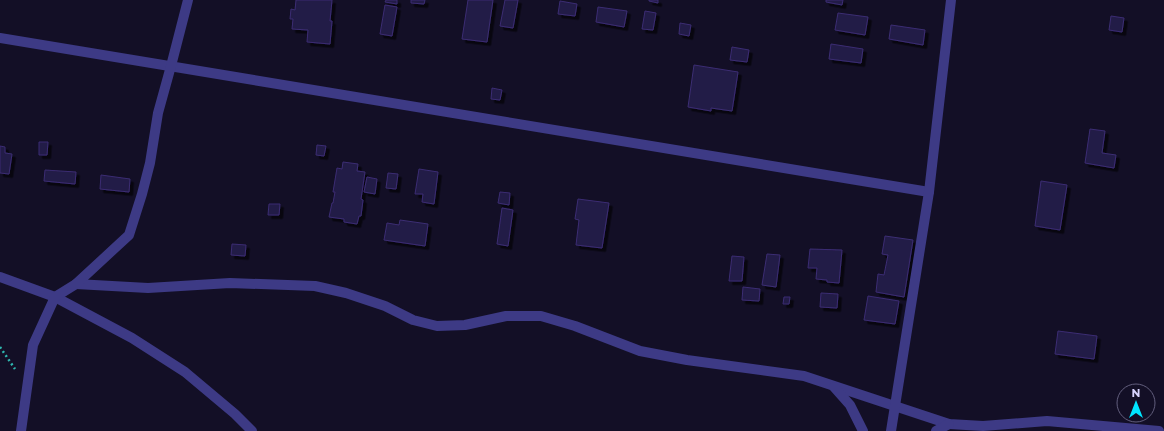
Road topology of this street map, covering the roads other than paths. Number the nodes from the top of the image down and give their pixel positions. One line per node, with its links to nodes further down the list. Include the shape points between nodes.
1 (188, 0): 4 (street)
2 (951, 0): 5 (street)
3 (0, 38): 4 (street)
4 (171, 66): 5 (street); 7 (street, via 158,113 150,163 129,235)
5 (929, 192): 10 (street)
6 (0, 277): 8 (street)
7 (76, 284): 8 (street); 9 (street, via 148,288 230,283 315,286 346,293 385,306 413,320 437,326 465,324 506,316 541,316 640,351 804,376)
8 (55, 297): 12 (street, via 33,345); 13 (street, via 132,338 185,372)
9 (834, 387): 10 (street); 14 (street, via 850,405)
10 (894, 406): 11 (street); 15 (street)
11 (949, 424): 16 (street); 17 (street, via 983,426 1047,421)
12 (21, 431)
13 (252, 431)
14 (863, 431)
15 (891, 431)
16 (936, 431)
17 (1159, 431)

